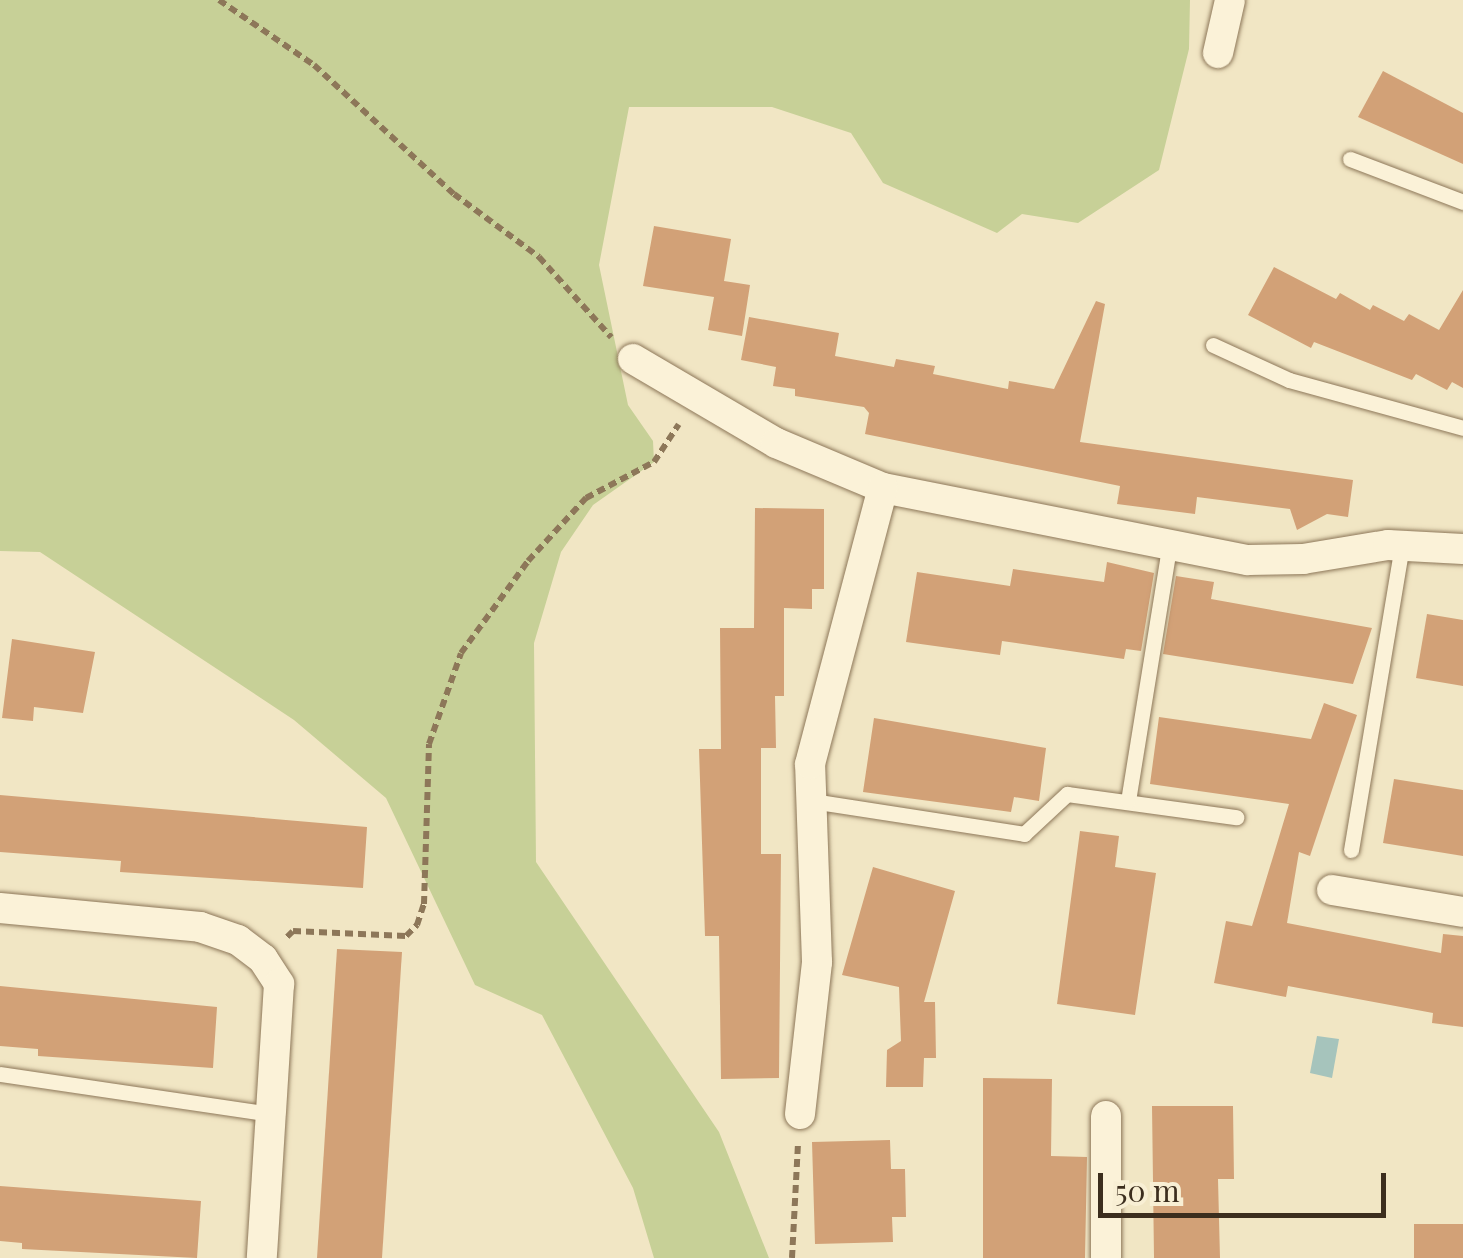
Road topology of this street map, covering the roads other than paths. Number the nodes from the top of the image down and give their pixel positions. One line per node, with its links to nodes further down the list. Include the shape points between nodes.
1 (1230, 0): 2 (street)
2 (1218, 54)
3 (1350, 159): 4 (lane)
4 (1463, 202)
5 (1213, 345): 7 (lane, via 1289,380)
6 (633, 359): 8 (street, via 776,444)
7 (1463, 428)
8 (883, 488): 10 (street); 13 (street, via 819,716)
9 (1402, 545): 10 (street, via 1248,560); 11 (street); 15 (lane)
10 (1169, 548): 12 (lane)
11 (1463, 549)
12 (1128, 800): 13 (lane, via 1067,794 1024,834); 14 (lane)
13 (812, 802): 21 (street, via 817,962)
14 (1236, 817)
15 (1351, 850)
16 (1332, 890): 18 (street)
17 (0, 908): 20 (street, via 200,927 264,958 279,984)
18 (1463, 912)
19 (0, 1074): 20 (lane)
20 (271, 1114): 23 (street)
21 (800, 1114)
22 (1106, 1116): 24 (street)
23 (262, 1258)
24 (1106, 1258)

